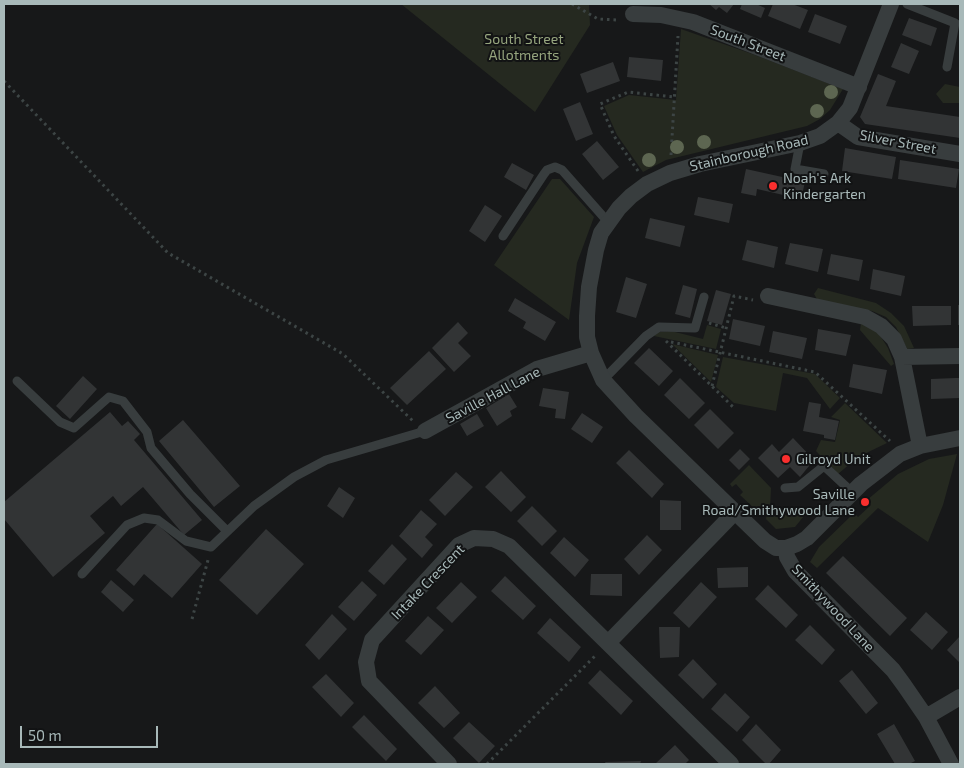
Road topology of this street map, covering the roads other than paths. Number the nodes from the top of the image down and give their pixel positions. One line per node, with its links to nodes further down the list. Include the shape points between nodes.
1 (891, 4): 6 (street, Stainborough Road)
2 (907, 4): 5 (lane, via 955,23)
3 (662, 10): 4 (street, South Street); 6 (street, South Street)
4 (633, 14)
5 (947, 67)
6 (859, 87): 7 (street, Stainborough Road, via 850,108)
7 (838, 123): 8 (street, Stainborough Road, via 820,136); 9 (street, Silver Street, via 858,137)
8 (800, 143): 10 (lane, via 795,168); 11 (street, Stainborough Road, via 670,173 631,196)
9 (960, 154)
10 (824, 174)
11 (608, 222): 12 (lane, via 562,170 555,167 547,170); 15 (street, Stainborough Road, via 592,268 586,316)
12 (503, 236)
13 (768, 296): 17 (street, via 795,295 864,317 881,326 894,339)
14 (704, 297): 20 (lane, via 695,328 659,327)
15 (587, 337): 16 (street, Smithywood Lane)
16 (591, 353): 20 (street, Smithywood Lane); 21 (street, Saville Hall Lane, via 537,369)
17 (902, 356): 18 (street); 23 (street)
18 (960, 356)
19 (17, 380): 27 (lane, via 60,422 74,428 109,398 123,401 147,432 151,448)
20 (603, 380): 26 (street, Smithywood Lane)
21 (425, 431): 27 (lane, via 326,460 260,501)
22 (960, 438): 23 (street)
23 (920, 446): 25 (street, via 900,454)
24 (785, 488): 25 (lane, via 798,487 824,466)
25 (852, 492): 28 (street, via 807,538)
26 (735, 512): 28 (street, Smithywood Lane, via 765,541 776,548); 30 (street)
27 (227, 531): 29 (lane, via 211,547 186,542 158,520 144,518 127,525)
28 (786, 548): 32 (street, Smithywood Lane, via 794,571 893,670)
29 (82, 574)
30 (608, 642): 33 (street, Intake Crescent, via 509,546 493,539 474,538 459,545 372,640 366,662 369,681); 34 (street, Intake Crescent)
31 (960, 697): 32 (street)
32 (926, 717): 35 (street, Smithywood Lane)
33 (449, 764)
34 (731, 764)
35 (951, 764)

